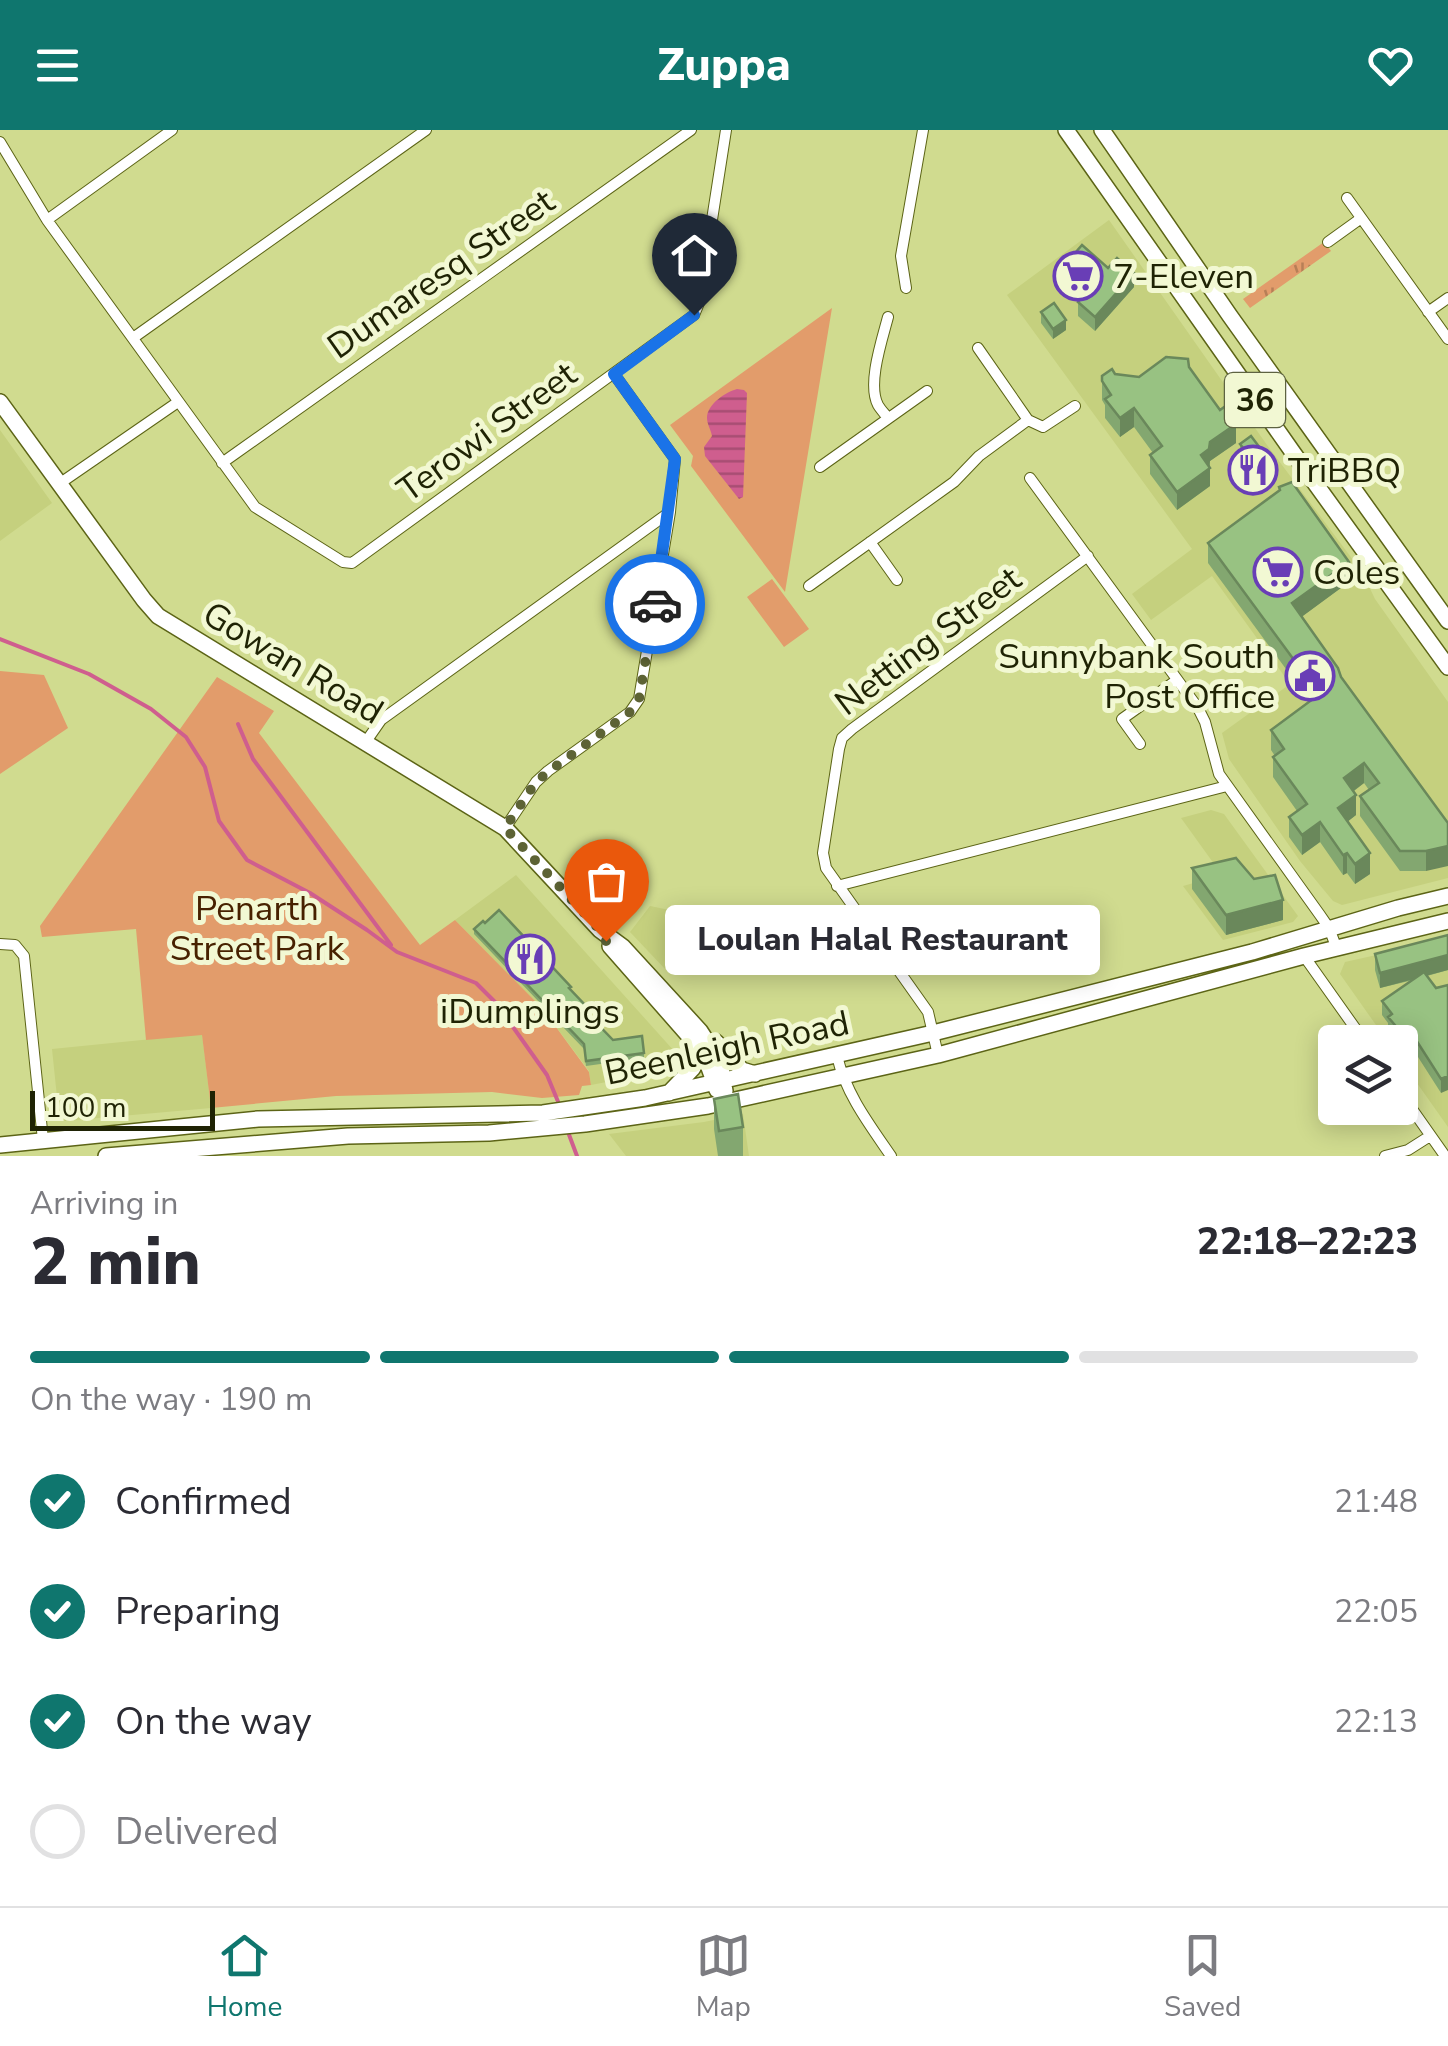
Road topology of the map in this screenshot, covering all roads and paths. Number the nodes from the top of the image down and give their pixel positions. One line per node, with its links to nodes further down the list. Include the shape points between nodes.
1 (172, 130): 11 (street)
2 (426, 130): 17 (street)
3 (692, 130): 27 (street, Dumaresq Street)
4 (726, 130): 20 (street, Terowi Street, via 700,303 694,315)
5 (923, 130): 13 (street, via 901,256)
6 (1066, 130): 37 (main road, 36)
7 (1102, 130): 36 (main road, 36)
8 (0, 142): 11 (street)
9 (1347, 198): 10 (street)
10 (1360, 219): 12 (street); 15 (street)
11 (47, 220): 17 (street)
12 (1328, 242)
13 (906, 288)
14 (1448, 298): 15 (street)
15 (1428, 312): 18 (street)
16 (888, 317): 25 (street, via 874,390)
17 (133, 338): 23 (street)
18 (1448, 340)
19 (978, 348): 26 (street)
20 (614, 374): 27 (street, Terowi Street, via 352,563 255,507); 31 (street, via 675,459)
21 (926, 391): 25 (street)
22 (0, 402): 30 (main road, Gowan Road)
23 (178, 402): 27 (street); 30 (street)
24 (1075, 406): 26 (street, via 1043,427)
25 (888, 418): 28 (street)
26 (1028, 420): 32 (street)
27 (222, 463)
28 (820, 466)
29 (1030, 478): 33 (street)
30 (59, 484): 39 (main road, Gowan Road, via 158,616)
31 (670, 512): 39 (street, via 381,720); 42 (street, via 639,699 536,782)
32 (870, 542): 34 (street); 35 (street)
33 (1088, 556): 38 (street); 43 (street, Netting Street, via 842,738 823,853)
34 (897, 580)
35 (809, 586)
36 (1448, 622)
37 (1445, 657)
38 (1178, 680): 40 (street, via 1122,719); 41 (street, via 1205,722)
39 (365, 742): 42 (main road, Gowan Road)
40 (1140, 744)
41 (1227, 786): 43 (street); 46 (street)
42 (505, 828): 52 (main road, Gowan Road, via 623,947)
43 (837, 886): 51 (street, Netting Street, via 928,1012)
44 (1448, 896): 46 (main road, Beenleigh Road)
45 (1448, 921): 48 (main road, Beenleigh Road)
46 (1329, 928): 48 (street); 51 (main road, Beenleigh Road)
47 (0, 944): 65 (street, via 15,945 24,956)
48 (1338, 949): 49 (main road, Beenleigh Road)
49 (1304, 956): 50 (street); 53 (main road, Beenleigh Road)
50 (1353, 1025)
51 (933, 1033): 53 (street, Netting Street); 54 (main road, Beenleigh Road)
52 (699, 1038): 55 (main road, via 714,1040 742,1070); 57 (main road, Gowan Road, via 716,1055); 58 (main road, via 693,1068)
53 (938, 1055): 56 (main road, Beenleigh Road)
54 (838, 1056): 55 (main road, Beenleigh Road); 56 (street)
55 (758, 1074): 57 (main road, Beenleigh Road)
56 (842, 1077): 59 (main road, Beenleigh Road); 66 (street)
57 (719, 1082): 58 (main road, Beenleigh Road); 59 (main road, Gowan Road)
58 (669, 1093): 60 (main road, Beenleigh Road)
59 (725, 1103): 60 (main road, Beenleigh Road)
60 (584, 1117): 62 (main road, Beenleigh Road)
61 (1418, 1118): 63 (street)
62 (544, 1121): 65 (main road, Beenleigh Road, via 258,1119); 67 (main road, Beenleigh Road, via 489,1133 348,1136)
63 (1430, 1136): 68 (street); 69 (street)
64 (0, 1145): 65 (main road, Beenleigh Road)
65 (44, 1148)
66 (889, 1155)
67 (106, 1156)
68 (1385, 1156)
69 (1445, 1156)

